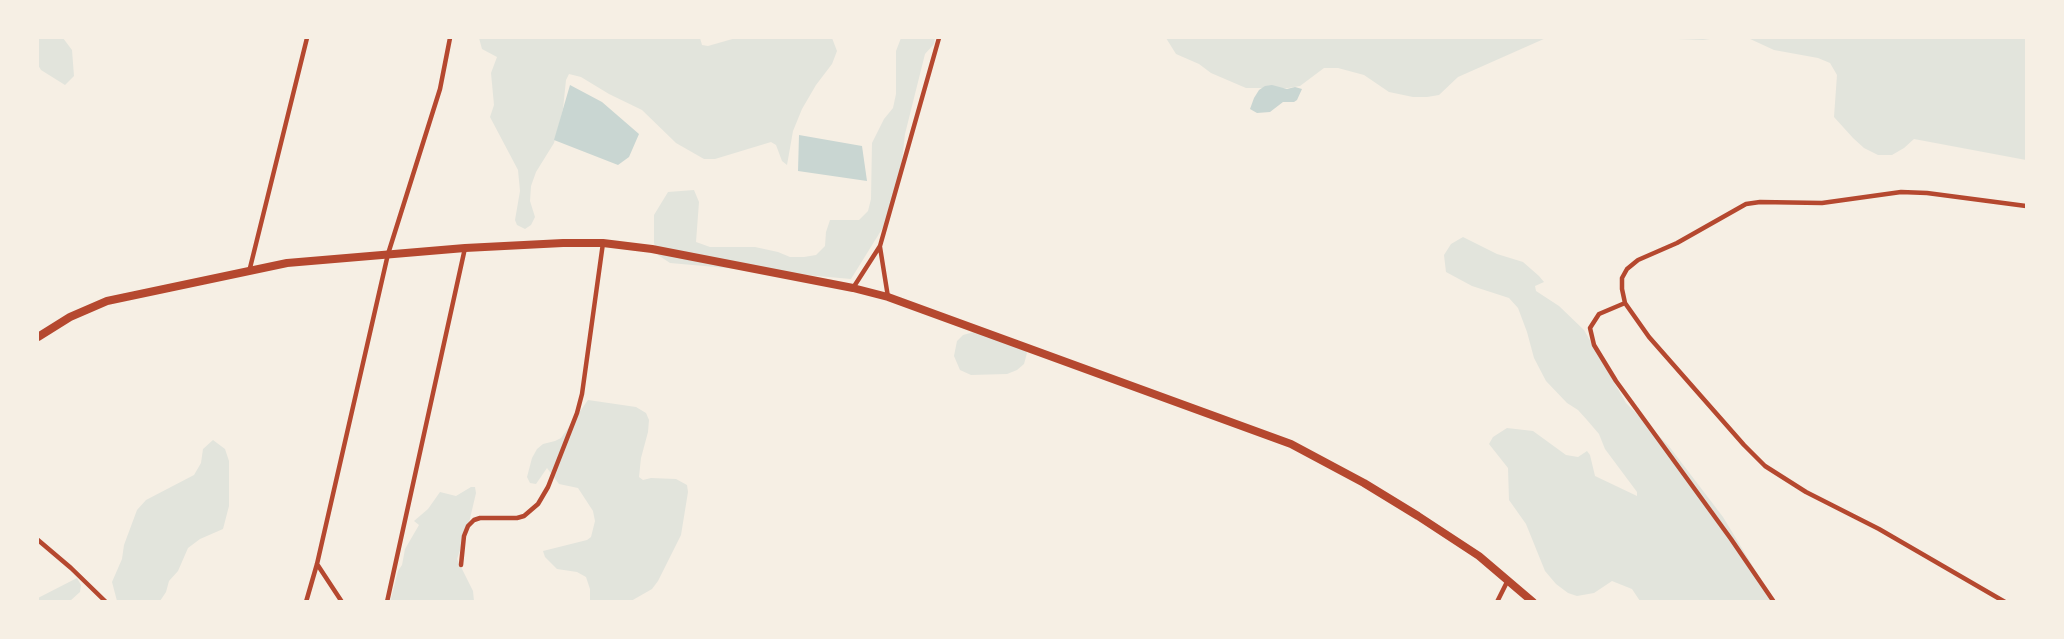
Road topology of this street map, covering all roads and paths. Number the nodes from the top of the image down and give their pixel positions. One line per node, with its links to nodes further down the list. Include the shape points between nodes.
1 (307, 38): 9 (street)
2 (450, 38): 8 (street, via 440,89)
3 (939, 38): 6 (street)
4 (2026, 206): 12 (street, via 1902,192 1822,203 1746,204 1638,260 1623,278)
5 (603, 243): 7 (main road); 10 (main road); 16 (street, via 582,394 548,487 538,504 524,516 474,520 464,536)
6 (880, 246): 10 (street); 11 (street)
7 (465, 248): 8 (main road); 21 (street)
8 (388, 255): 9 (main road, via 287,263); 15 (street)
9 (249, 272): 13 (main road, via 107,301)
10 (853, 288): 11 (main road)
11 (888, 297): 17 (main road, via 1292,444 1418,516)
12 (1624, 303): 24 (street, via 1599,314 1590,328 1594,345); 25 (street, via 1649,337 1765,465 1806,492)
13 (38, 337)
14 (38, 540): 18 (street)
15 (317, 564): 19 (street); 20 (street)
16 (461, 565)
17 (1508, 580): 22 (street); 23 (main road)
18 (105, 602)
19 (306, 602)
20 (342, 602)
21 (387, 602)
22 (1497, 602)
23 (1533, 602)
24 (1774, 602)
25 (2005, 602)

